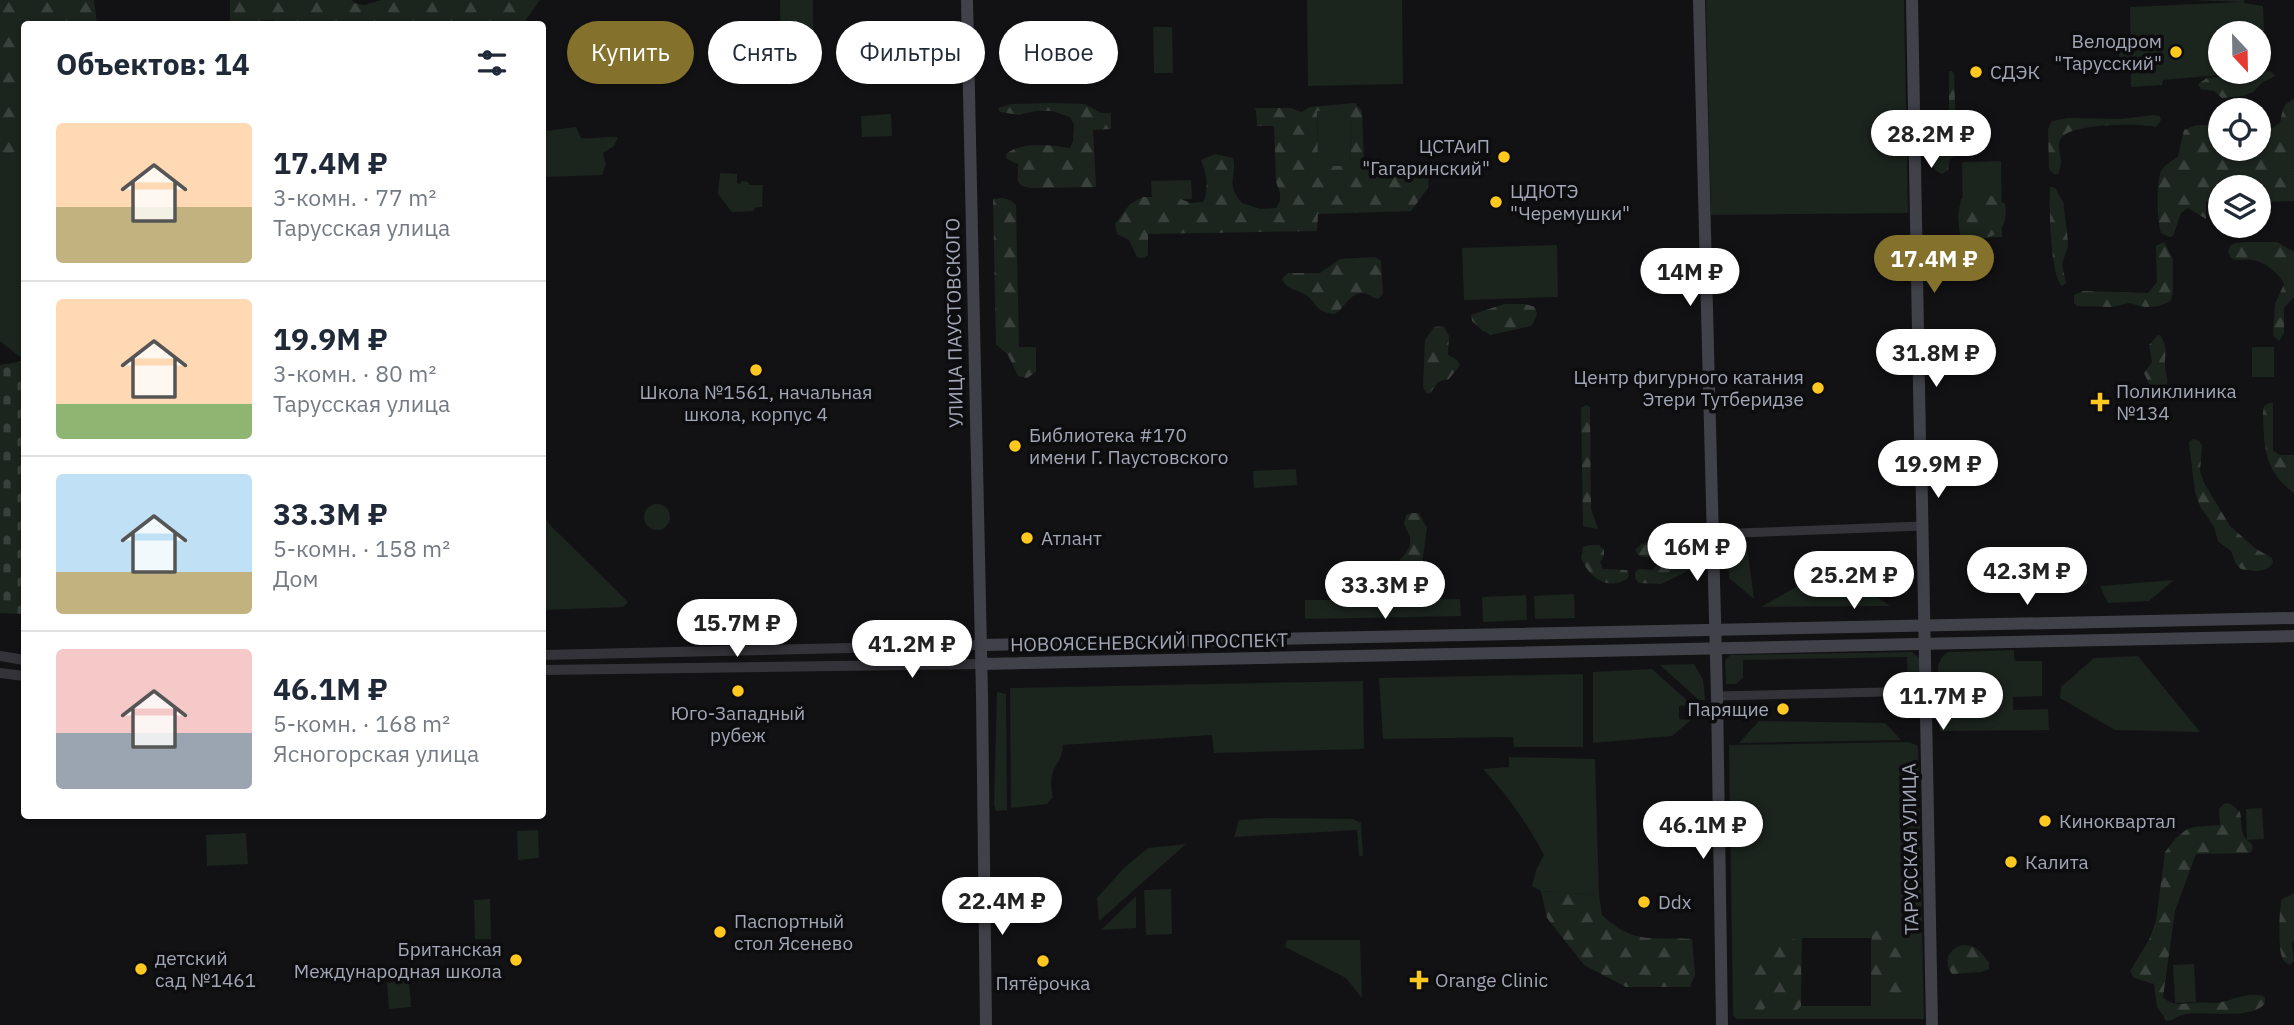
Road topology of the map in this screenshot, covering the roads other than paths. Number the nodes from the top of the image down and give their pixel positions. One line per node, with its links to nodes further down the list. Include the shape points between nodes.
1 (967, 0): 11 (main road, УЛИЦА ПАУСТОВСКОГО)
2 (1699, 0): 5 (main road)
3 (1912, 0): 4 (main road, ТАРУССКАЯ УЛИЦА)
4 (1922, 526): 5 (street); 7 (main road, ТАРУССКАЯ УЛИЦА)
5 (1712, 534): 8 (main road)
6 (2294, 618): 7 (main road, НОВОЯСЕНЕВСКИЙ ПРОСПЕКТ)
7 (1925, 626): 8 (main road, НОВОЯСЕНЕВСКИЙ ПРОСПЕКТ); 10 (main road, ТАРУССКАЯ УЛИЦА)
8 (1716, 631): 11 (main road, НОВОЯСЕНЕВСКИЙ ПРОСПЕКТ); 12 (main road)
9 (2294, 636): 10 (main road, НОВОЯСЕНЕВСКИЙ ПРОСПЕКТ)
10 (1925, 643): 12 (main road, НОВОЯСЕНЕВСКИЙ ПРОСПЕКТ); 24 (main road, ТАРУССКАЯ УЛИЦА)
11 (981, 645): 13 (street, НОВОЯСЕНЕВСКИЙ ПРОСПЕКТ); 18 (main road, УЛИЦА ПАУСТОВСКОГО)
12 (1716, 648): 18 (main road, НОВОЯСЕНЕВСКИЙ ПРОСПЕКТ); 25 (main road)
13 (760, 651): 14 (street, НОВОЯСЕНЕВСКИЙ ПРОСПЕКТ); 20 (street, via 752,659)
14 (701, 652): 15 (street, НОВОЯСЕНЕВСКИЙ ПРОСПЕКТ); 19 (street, via 709,659)
15 (546, 655)
16 (0, 656): 17 (street)
17 (21, 660)
18 (981, 664): 20 (street, НОВОЯСЕНЕВСКИЙ ПРОСПЕКТ); 26 (main road, УЛИЦА ПАУСТОВСКОГО)
19 (701, 667): 20 (street, НОВОЯСЕНЕВСКИЙ ПРОСПЕКТ); 21 (street, НОВОЯСЕНЕВСКИЙ ПРОСПЕКТ)
20 (760, 667)
21 (546, 670)
22 (0, 673): 23 (street)
23 (21, 676)
24 (1926, 691): 25 (street); 28 (main road, ТАРУССКАЯ УЛИЦА)
25 (1717, 696): 27 (main road)
26 (986, 1025)
27 (1722, 1025)
28 (1932, 1025)

